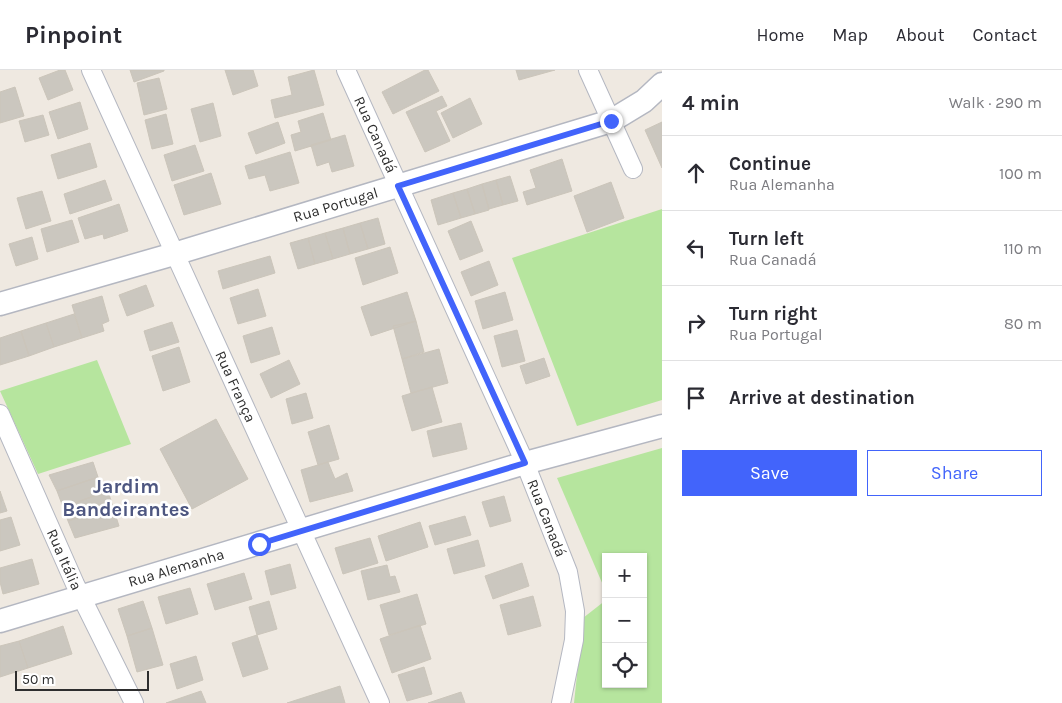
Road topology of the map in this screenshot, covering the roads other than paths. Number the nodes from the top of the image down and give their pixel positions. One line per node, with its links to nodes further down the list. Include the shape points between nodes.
1 (91, 70): 8 (street, Rua França)
2 (346, 70): 7 (street, Rua Canadá)
3 (588, 70): 5 (street)
4 (662, 84): 5 (street, Rua Portugal, via 644,102)
5 (611, 121): 6 (street); 7 (street, Rua Portugal)
6 (633, 169)
7 (398, 186): 8 (street, Rua Portugal); 12 (street, Rua Canadá)
8 (174, 254): 9 (street, Rua Portugal); 13 (street, Rua França)
9 (0, 304)
10 (0, 414): 14 (street, Rua Itália)
11 (662, 426): 12 (street, Rua Alemanha)
12 (525, 463): 13 (street, Rua Alemanha); 18 (street, Rua Canadá, via 568,572 575,611 574,640)
13 (302, 531): 14 (street, Rua Alemanha); 17 (street, Rua França)
14 (82, 597): 15 (street, Rua Alemanha); 16 (street, Rua Itália)
15 (0, 621)
16 (134, 703)
17 (380, 703)
18 (561, 703)

